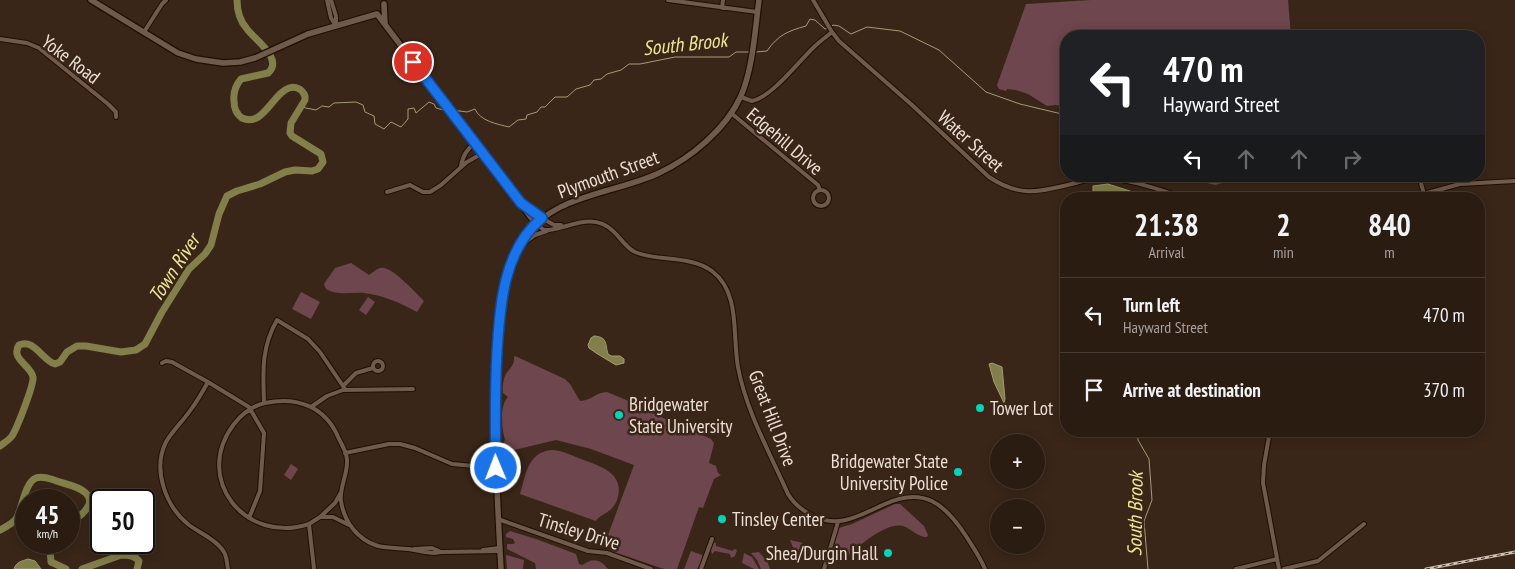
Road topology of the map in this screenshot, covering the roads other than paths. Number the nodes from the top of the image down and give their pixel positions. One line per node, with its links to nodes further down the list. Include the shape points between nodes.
1 (91, 0): 16 (main road)
2 (166, 0): 16 (street)
3 (326, 0): 14 (street)
4 (332, 0): 14 (street)
5 (668, 0): 10 (street)
6 (723, 0): 10 (street)
7 (759, 0): 11 (main road, Plymouth Street)
8 (812, 0): 15 (street, Water Street)
9 (386, 2): 12 (main road); 13 (main road)
10 (722, 8): 11 (street)
11 (757, 12): 18 (main road, Plymouth Street, via 747,76)
12 (377, 14): 13 (main road); 14 (main road)
13 (386, 25): 21 (main road)
14 (336, 26): 16 (main road, via 301,36 268,53 234,62 202,60 178,53)
15 (830, 29): 18 (street, via 784,78 761,97 752,101); 25 (street, Water Street, via 839,41 989,178 1006,188 1022,192)
16 (144, 32)
17 (0, 39): 20 (street, Yoke Road, via 39,48 108,104 116,112)
18 (740, 97): 19 (main road, Plymouth Street)
19 (731, 113): 29 (street, Edgehill Drive); 34 (main road, Plymouth Street, via 702,144 665,170 574,201)
20 (116, 117)
21 (475, 143): 22 (main road); 23 (street, via 464,154)
22 (483, 153): 23 (street); 33 (main road)
23 (461, 166): 30 (street, via 430,192 410,185)
24 (1515, 181): 28 (street)
25 (1078, 182)
26 (1123, 182): 31 (street, Water Street)
27 (1480, 182): 32 (street)
28 (1485, 182)
29 (820, 190): 29 (street, Edgehill Drive, via 814,194 814,199 823,205 829,196)
30 (387, 192)
31 (1164, 192)
32 (1431, 192)
33 (521, 203): 34 (main road); 35 (main road)
34 (542, 218): 35 (main road, Plymouth Street); 36 (street, Great Hill Drive, via 554,225)
35 (536, 224): 37 (street, via 545,230); 38 (main road, Plymouth Street)
36 (565, 225): 37 (street, Great Hill Drive); 54 (street, Great Hill Drive, via 589,221 601,223 632,251 697,264 719,278 731,301 737,361 746,396 788,494 808,514)
37 (555, 229): 38 (street, Great Hill Drive, via 535,235)
38 (519, 247): 49 (main road, Plymouth Street, via 504,286 500,310 495,387)
39 (162, 363): 41 (street, via 172,362)
40 (373, 368): 42 (street, via 356,373)
41 (208, 382): 46 (street); 61 (street, via 166,442 161,471 174,511 221,548)
42 (344, 387): 43 (street); 44 (street, via 308,339 277,320 265,350); 45 (street)
43 (413, 389)
44 (264, 403): 45 (street, via 288,401); 46 (street)
45 (312, 407): 48 (street, via 329,420)
46 (251, 408): 52 (street, via 265,437 260,491); 52 (street, via 228,433 219,465 227,496 235,508)
47 (1269, 437): 60 (street, via 1263,483)
48 (345, 453): 49 (street, via 400,444 452,464); 50 (street, via 347,462)
49 (496, 468): 53 (main road, Plymouth Street)
50 (342, 488): 51 (street, via 335,503); 57 (street, via 341,501)
51 (320, 516): 55 (street); 57 (street, via 333,517)
52 (249, 518): 55 (street, via 266,527)
53 (498, 519): 59 (main road, Plymouth Street); 64 (street, Tinsley Drive)
54 (838, 522): 66 (street); 67 (street, Great Hill Drive, via 858,517 900,498 926,499 940,505 953,517)
55 (309, 524): 62 (street)
56 (1364, 524): 70 (street, via 1318,561)
57 (350, 526): 59 (street, via 374,544 409,550)
58 (712, 539): 65 (street)
59 (500, 549): 63 (main road, Plymouth Street)
60 (1277, 558): 68 (street); 69 (street)
61 (228, 569)
62 (314, 569)
63 (501, 569)
64 (651, 569)
65 (700, 569)
66 (824, 569)
67 (986, 569)
68 (1236, 569)
69 (1279, 569)
70 (1284, 569)

